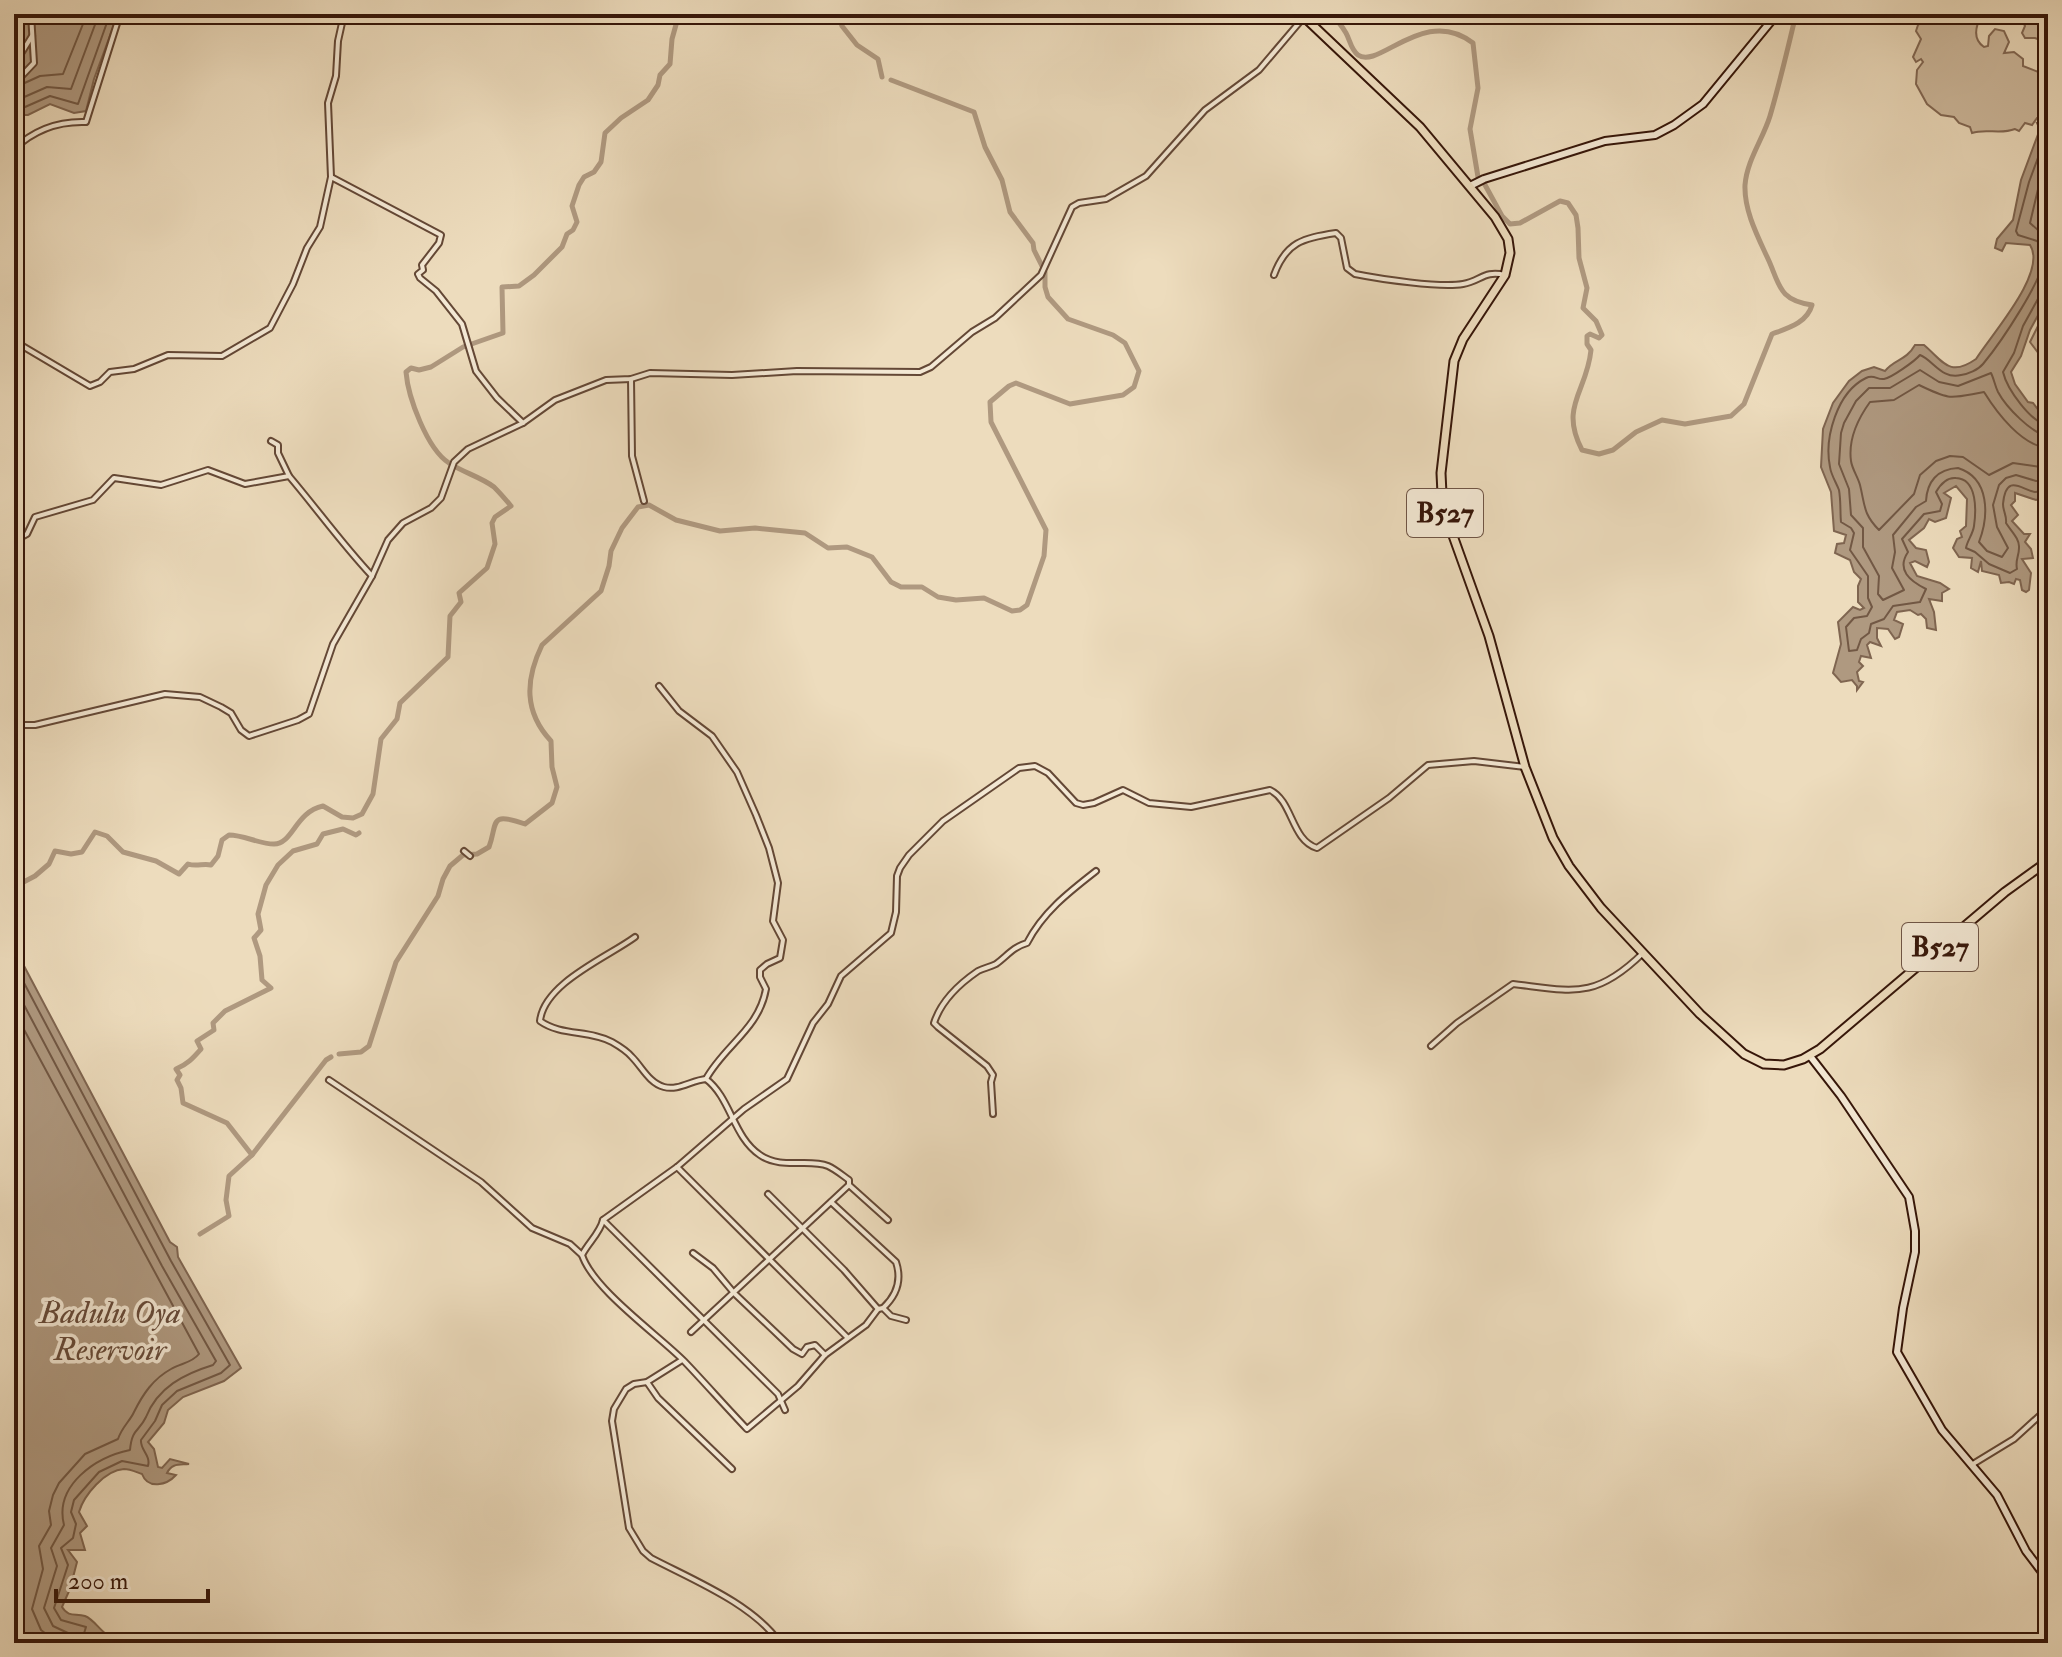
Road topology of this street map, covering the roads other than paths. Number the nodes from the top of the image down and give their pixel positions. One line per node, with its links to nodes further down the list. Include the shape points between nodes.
1 (31, 14): 6 (street)
2 (120, 14): 9 (street, via 86,122 28,135)
3 (344, 14): 10 (street, via 328,103)
4 (1777, 14): 11 (street, via 1703,104 1674,125 1655,135 1605,141)
5 (1303, 16): 11 (main road, via 1410,116); 15 (street, via 1259,70 1205,110 1146,176 1106,199 1072,207 1044,271 995,318 931,367 920,372 650,373)
6 (32, 36): 7 (street); 8 (street, via 34,63)
7 (14, 65)
8 (14, 84)
9 (14, 149)
10 (331, 177): 14 (street, via 320,227 270,328 222,356 168,355 110,372 90,386); 16 (street, via 441,235 418,274 462,324 476,371)
11 (1470, 186): 13 (main road, via 1505,233 1510,253)
12 (1274, 275): 13 (street, via 1296,242 1336,233 1347,268 1355,274 1436,285 1464,284 1490,273)
13 (1505, 275): 24 (main road, B527, via 1454,361 1441,482 1444,508 1489,636)
14 (14, 341)
15 (631, 379): 16 (street, via 582,387); 19 (street, via 632,456)
16 (523, 423): 21 (street, via 468,449 454,462 441,498 403,523 388,540)
17 (271, 441): 18 (street, via 278,445)
18 (289, 476): 20 (street, via 245,484 208,470 161,485 114,478 93,500 35,517 27,534); 21 (street)
19 (644, 501)
20 (14, 541)
21 (372, 576): 23 (street, via 339,630 309,714 298,720 249,736 231,713 210,702 165,694 35,725)
22 (659, 686): 31 (street, via 679,711 712,736 737,772 778,883 773,921 783,940 780,958 760,970 766,989 760,1011)
23 (14, 725)
24 (1525, 767): 28 (main road, B527, via 1569,866); 34 (street, via 1474,761 1428,765 1317,848 1303,839 1278,794 1270,790 1191,807 1149,803 1123,790 1083,805 1048,773 1035,766 1019,768 943,821 909,855 897,876 891,933 841,976 787,1079)
25 (2048, 861): 30 (main road, B527)
26 (1096, 871): 33 (street, via 1053,906 1027,943 979,971 946,998 938,1012 934,1023 993,1075)
27 (635, 937): 31 (street, via 587,966 556,993 541,1010 540,1021 604,1038 631,1055 663,1087)
28 (1643, 952): 29 (street, via 1613,979 1581,990 1513,984); 30 (main road, B527, via 1751,1058 1770,1065)
29 (1431, 1046)
30 (1810, 1056): 57 (street, via 1909,1197 1915,1252 1897,1352 1942,1430)
31 (706, 1079): 34 (street, via 715,1085)
32 (329, 1080): 43 (street, via 481,1182 532,1228)
33 (993, 1114)
34 (733, 1119): 35 (street); 36 (street, via 760,1155 782,1164 826,1165)
35 (677, 1167): 39 (street); 44 (street)
36 (849, 1185): 38 (street); 40 (street)
37 (768, 1194): 41 (street)
38 (831, 1202): 41 (street); 46 (street, via 896,1262 898,1286 892,1300)
39 (603, 1220): 43 (street); 47 (street)
40 (888, 1220)
41 (801, 1230): 44 (street); 46 (street)
42 (693, 1253): 45 (street)
43 (582, 1255): 52 (street, via 606,1290)
44 (768, 1259): 45 (street); 50 (street)
45 (734, 1293): 47 (street); 51 (street, via 799,1353 815,1345)
46 (880, 1308): 48 (street); 50 (street)
47 (702, 1320): 49 (street); 54 (street)
48 (906, 1320)
49 (691, 1332)
50 (847, 1337): 51 (street)
51 (825, 1355): 54 (street)
52 (682, 1360): 53 (street); 54 (street, via 747,1429)
53 (647, 1382): 58 (street); 60 (street, via 626,1389 612,1421 629,1528 651,1558 762,1622)
54 (782, 1400): 56 (street)
55 (2048, 1408): 57 (street, via 2014,1439)
56 (785, 1410)
57 (1973, 1464): 59 (street)
58 (732, 1469)
59 (2048, 1580)
60 (780, 1643)

